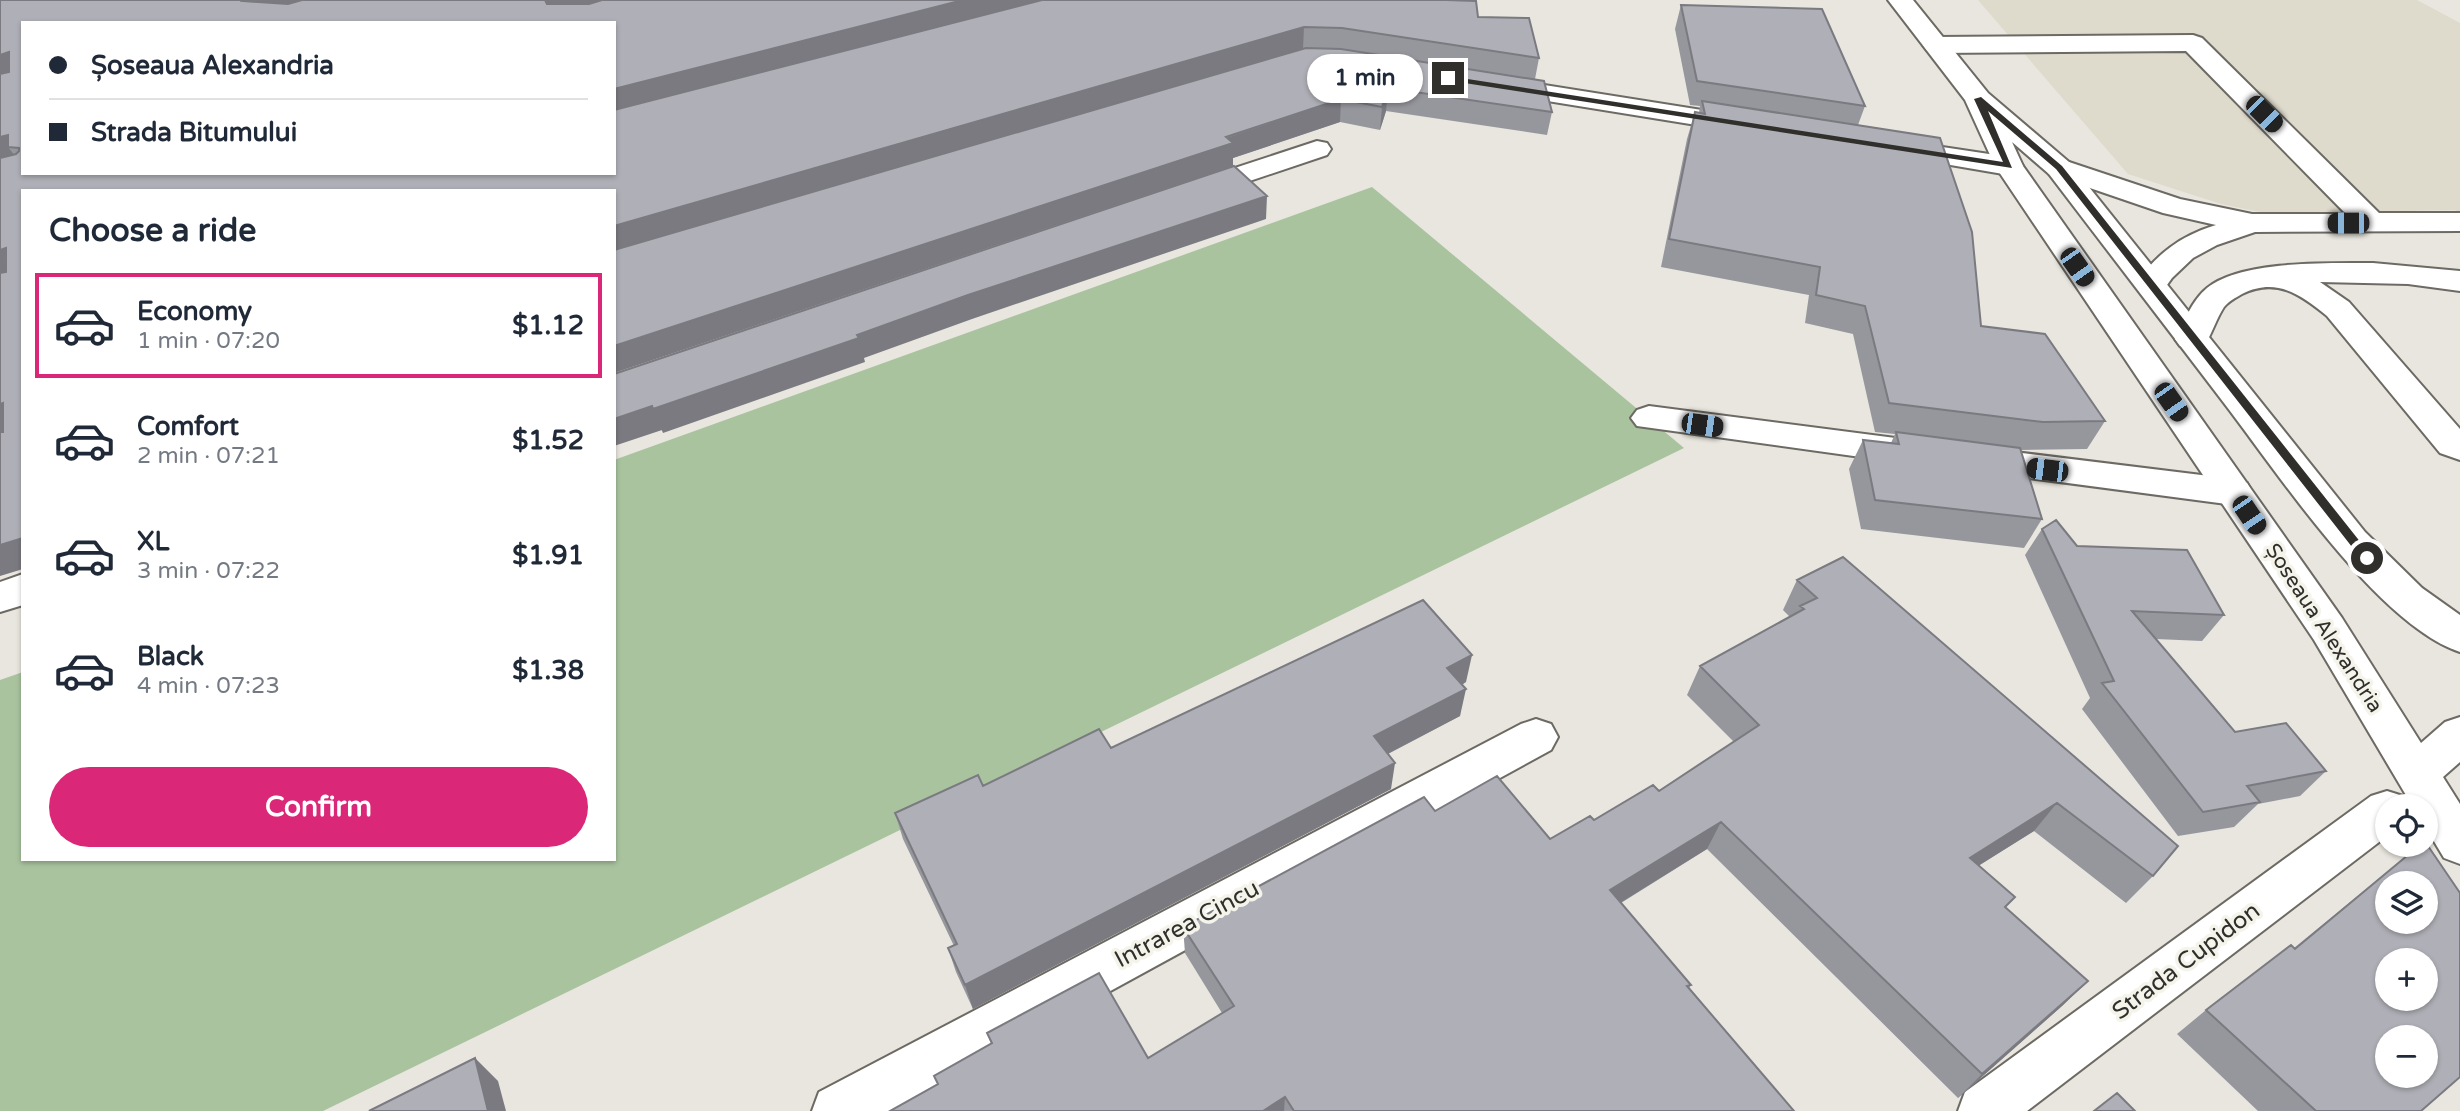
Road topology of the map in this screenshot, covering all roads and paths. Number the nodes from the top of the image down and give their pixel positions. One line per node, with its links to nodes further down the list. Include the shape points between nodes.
1 (1900, 0): 2 (main road, Șoseaua Alexandria)
2 (1936, 46): 4 (main road, Șoseaua Alexandria); 13 (main road, via 2193,43)
3 (1475, 82): 5 (main road)
4 (1978, 99): 8 (main road, Șoseaua Alexandria); 9 (main road, Șoseaua Alexandria)
5 (1773, 129)
6 (1867, 144): 8 (main road)
7 (1317, 149): 10 (main road)
8 (2009, 166): 20 (main road, Șoseaua Alexandria)
9 (2059, 168): 12 (main road, via 2173,207); 16 (main road, Șoseaua Alexandria)
10 (1161, 202)
11 (2460, 222): 13 (main road)
12 (2252, 223): 13 (main road); 16 (main road, via 2177,253)
13 (2372, 223)
14 (2281, 275): 15 (main road, via 2424,274); 17 (main road, via 2249,279 2219,293); 19 (main road, via 2338,309)
15 (2460, 281)
16 (2151, 285): 17 (main road, Șoseaua Alexandria)
17 (2192, 339): 23 (main road, Șoseaua Alexandria, via 2352,542 2408,599)
18 (1649, 418): 20 (main road)
19 (2460, 448)
20 (2234, 492): 26 (main road, Șoseaua Alexandria, via 2328,629)
21 (21, 590): 22 (main road)
22 (0, 597)
23 (2460, 636)
24 (2460, 735): 26 (main road, Strada Cupidon)
25 (1536, 737): 30 (main road, Intrarea Cincu)
26 (2405, 794)
27 (2375, 817): 31 (main road, Strada Cupidon)
28 (2438, 824): 29 (main road, Șoseaua Alexandria)
29 (2460, 844)
30 (838, 1111)
31 (1984, 1111)

